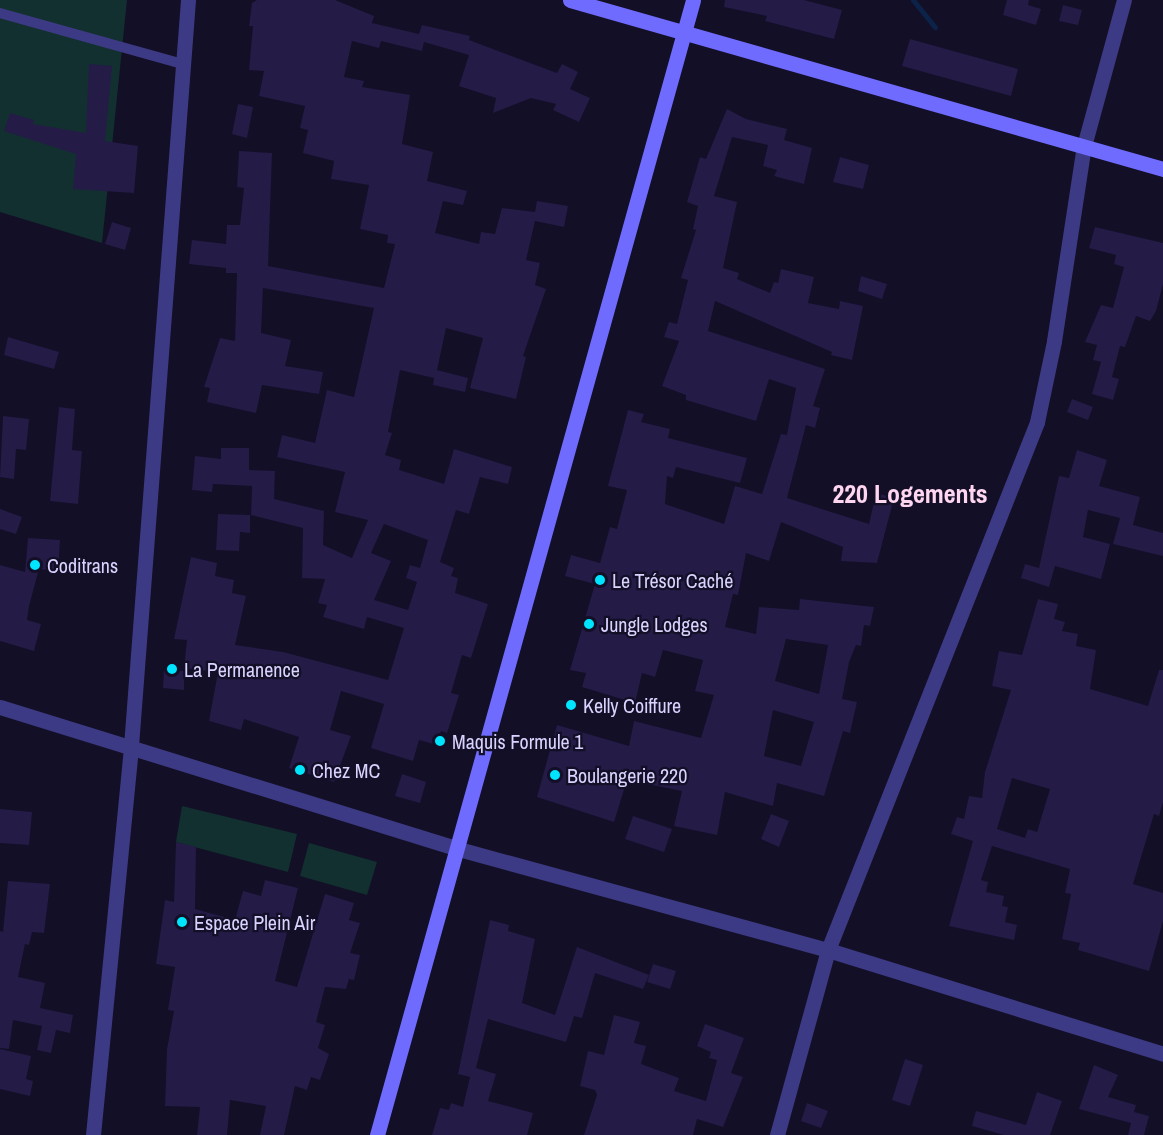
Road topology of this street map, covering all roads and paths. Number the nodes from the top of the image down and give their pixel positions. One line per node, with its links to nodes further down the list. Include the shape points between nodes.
1 (188, 0): 7 (street)
2 (570, 0): 6 (street)
3 (693, 0): 6 (street)
4 (1124, 0): 8 (street)
5 (0, 14): 7 (lane)
6 (685, 30): 8 (street); 12 (street)
7 (183, 64): 11 (street)
8 (1084, 146): 9 (street); 13 (street, via 1054,341 1037,422)
9 (1163, 169)
10 (0, 707): 11 (street)
11 (131, 746): 12 (street); 15 (street)
12 (455, 848): 13 (street); 16 (street)
13 (828, 950): 14 (street); 17 (street)
14 (1163, 1054)
15 (93, 1135)
16 (377, 1135)
17 (777, 1135)

